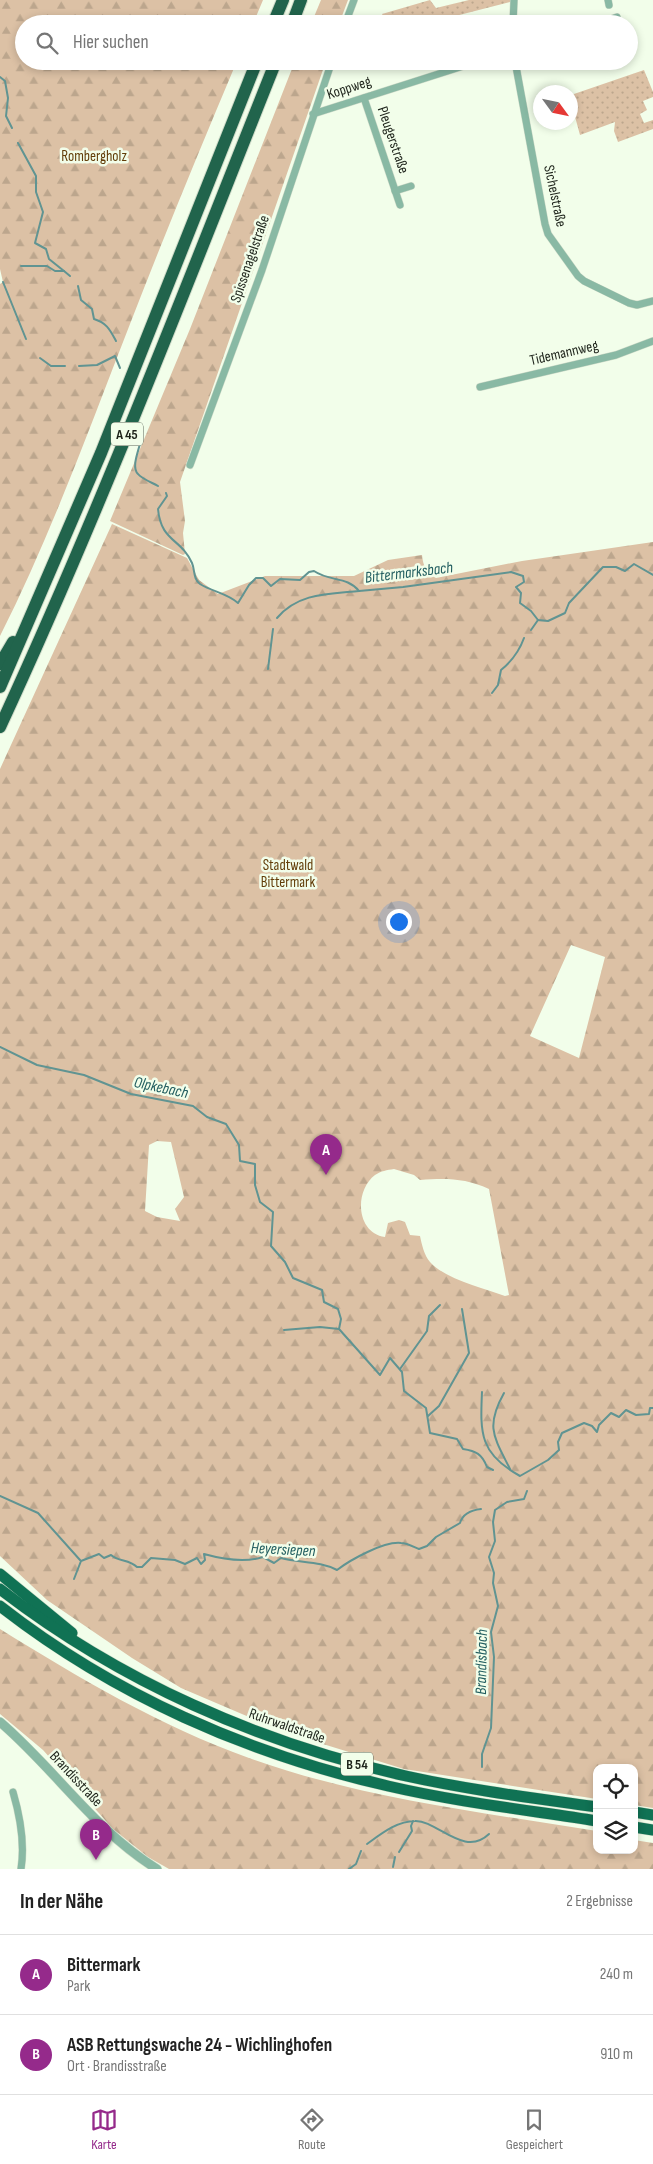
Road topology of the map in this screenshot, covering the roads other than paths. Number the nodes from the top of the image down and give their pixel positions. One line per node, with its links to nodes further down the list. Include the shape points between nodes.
1 (283, 0): 5 (highway)
2 (301, 0): 6 (highway)
3 (354, 0): 7 (street)
4 (514, 0): 8 (street)
5 (277, 15)
6 (295, 15)
7 (348, 15)
8 (513, 15)
9 (253, 70): 23 (highway, A 45)
10 (272, 70): 26 (highway, A 45, via 86,532)
11 (329, 70): 15 (street, Spissenagelstraße)
12 (451, 70): 14 (street, Koppweg)
13 (517, 70): 19 (street, Sichelstraße, via 548,234 584,281 629,303)
14 (364, 98): 15 (street, Koppweg); 17 (street, Pleugerstraße)
15 (313, 114): 22 (street, Spissenagelstraße, via 262,270)
16 (411, 186): 17 (street, Pleugerstraße)
17 (395, 191): 18 (street, Pleugerstraße)
18 (400, 205)
19 (653, 301)
20 (653, 341): 21 (street, Tidemannweg, via 616,355)
21 (480, 388)
22 (190, 465)
23 (40, 597): 24 (highway); 25 (highway, A 45)
24 (0, 664)
25 (0, 687)
26 (0, 728)
27 (0, 1574): 31 (highway)
28 (0, 1589): 31 (highway, Ruhrwaldstraße / B 54, via 64,1636)
29 (0, 1606): 32 (highway, B 54)
30 (0, 1615): 32 (highway, via 54,1653)
31 (87, 1648): 35 (highway, Ruhrwaldstraße / B 54, via 176,1697 246,1728 308,1750 456,1786)
32 (88, 1667): 38 (highway, B 54, via 188,1720 240,1742 315,1767 443,1798)
33 (0, 1722): 42 (street, Brandisstraße, via 100,1826)
34 (13, 1792): 41 (street, via 20,1829)
35 (593, 1806)
36 (638, 1813): 37 (highway)
37 (653, 1815)
38 (593, 1820)
39 (638, 1828): 40 (highway)
40 (653, 1830)
41 (21, 1869)
42 (157, 1869)

